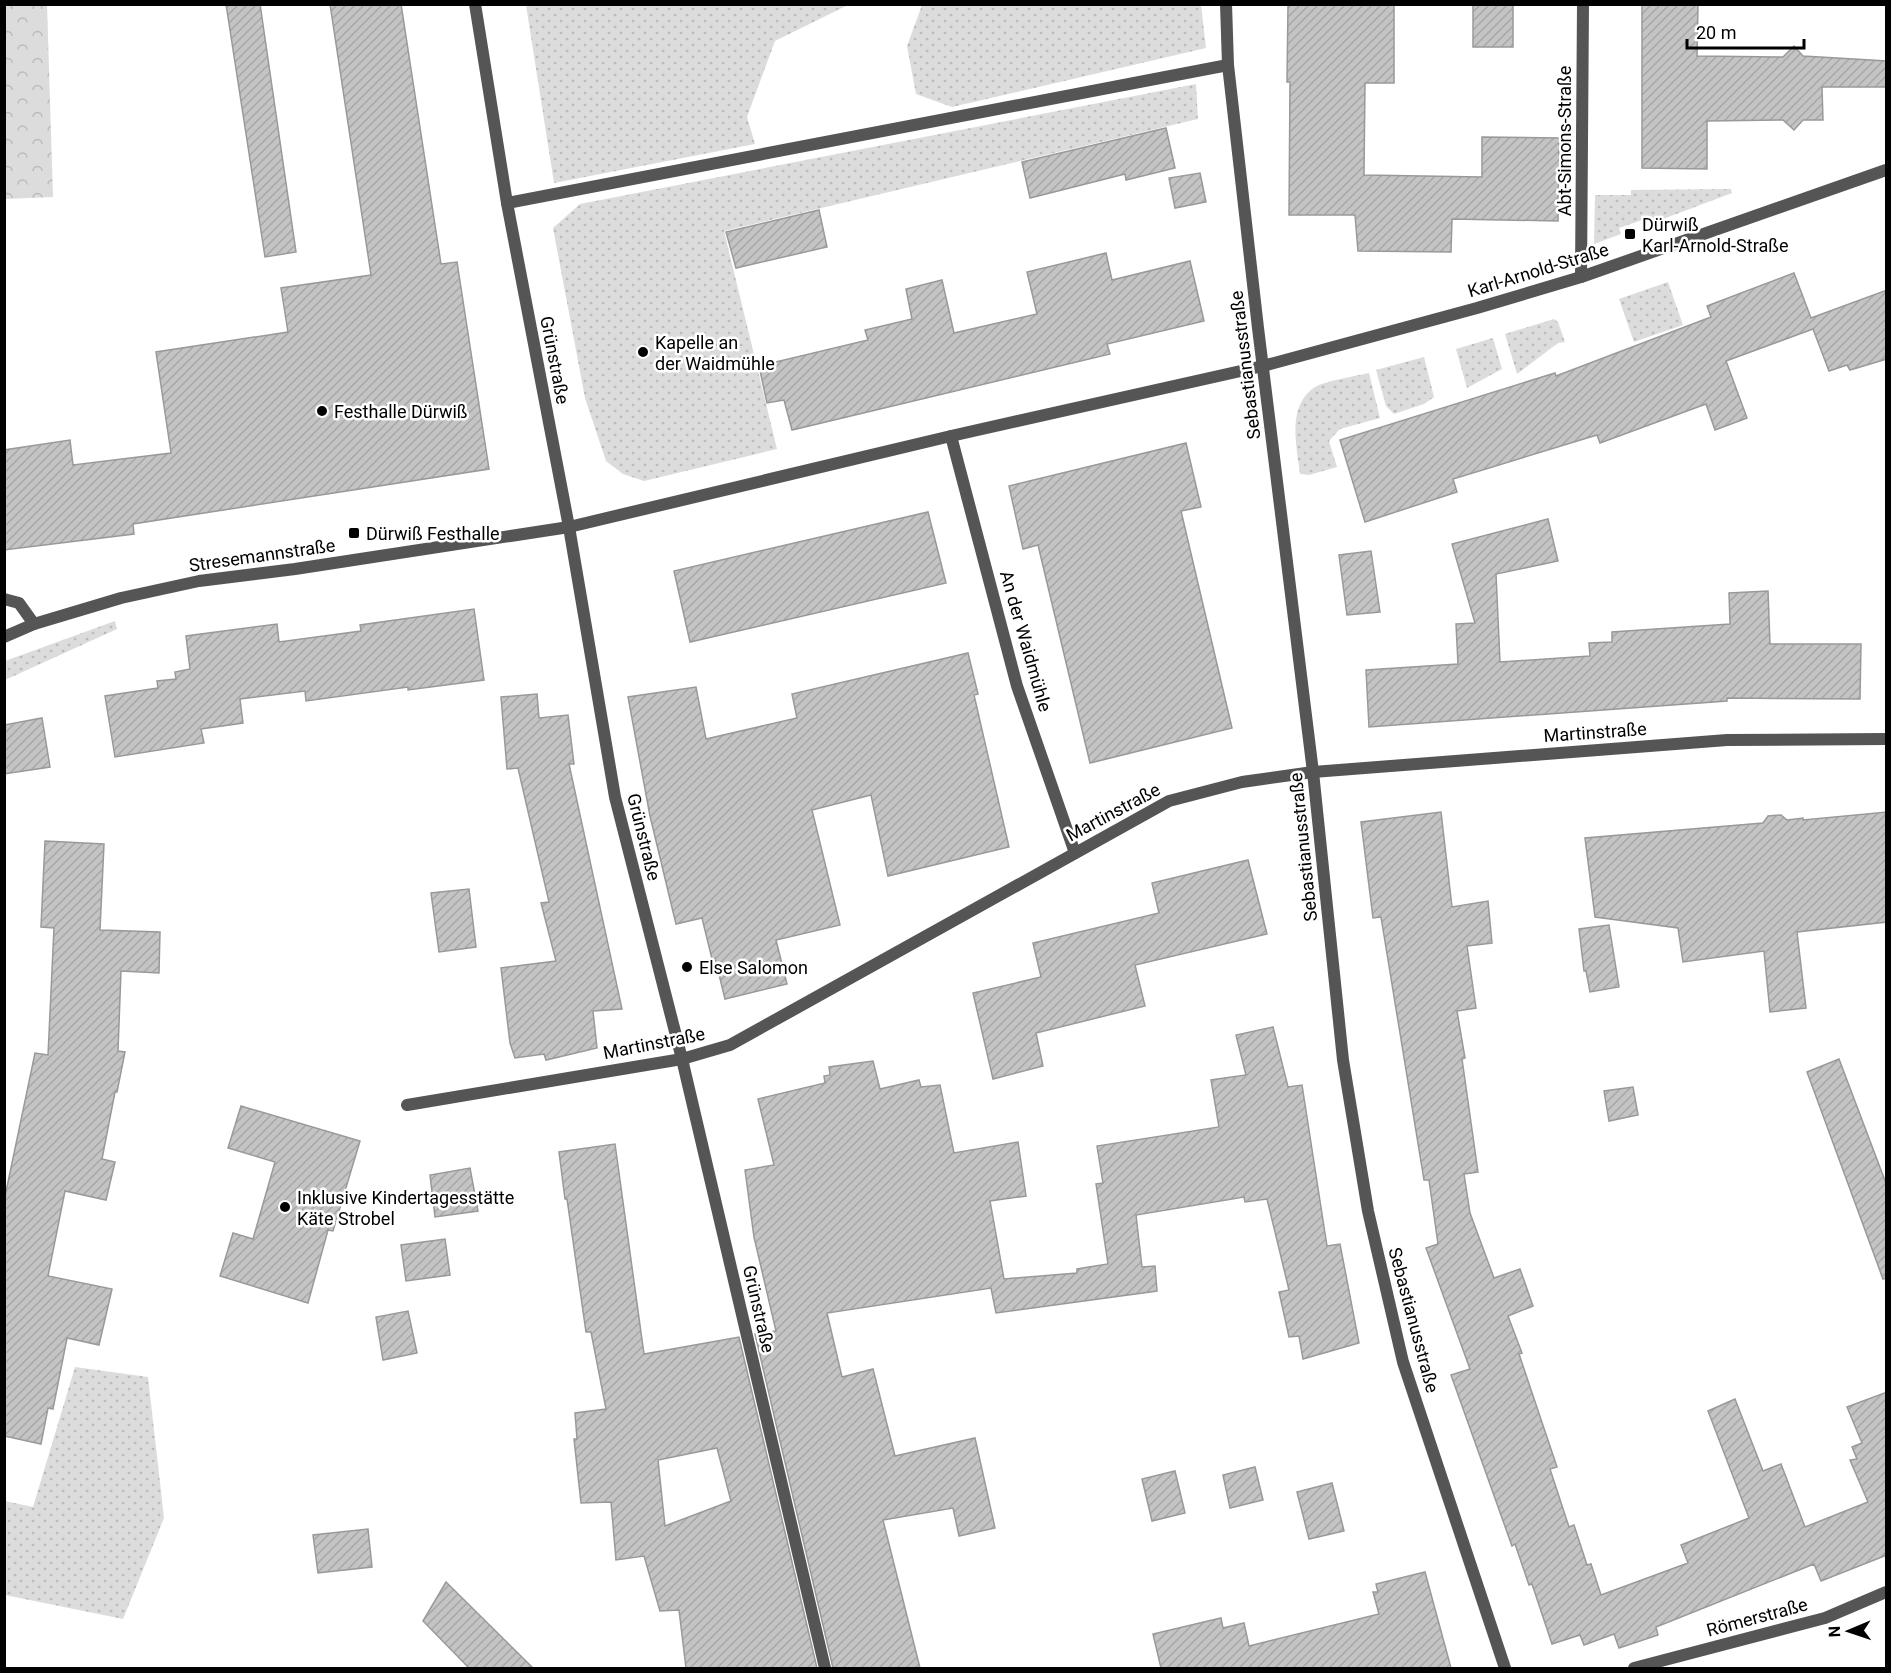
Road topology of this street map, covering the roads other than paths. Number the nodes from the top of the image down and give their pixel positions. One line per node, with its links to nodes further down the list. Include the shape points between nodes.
1 (475, 4): 6 (street, Grünstraße)
2 (1226, 4): 4 (street, Sebastianusstraße)
3 (1583, 4): 7 (street, Abt-Simons-Straße)
4 (1228, 65): 6 (street); 8 (street, Sebastianusstraße)
5 (1887, 170): 7 (street, Karl-Arnold-Straße)
6 (507, 203): 10 (street, Grünstraße)
7 (1581, 277): 8 (street, Karl-Arnold-Straße)
8 (1263, 366): 9 (street); 15 (street, Sebastianusstraße)
9 (951, 436): 10 (street); 16 (street, An der Waidmühle, via 1017,686)
10 (569, 527): 12 (street, Stresemannstraße, via 199,581 121,598); 17 (street, Grünstraße, via 615,796)
11 (4, 598): 12 (street, via 19,603)
12 (34, 624): 13 (street, Stresemannstraße)
13 (4, 637)
14 (1887, 739): 15 (street, Martinstraße, via 1726,740)
15 (1313, 772): 16 (street, Martinstraße, via 1242,782 1168,801); 21 (street, Sebastianusstraße, via 1343,1060 1368,1211 1403,1362)
16 (1075, 853): 17 (street, Martinstraße, via 730,1045)
17 (682, 1059): 18 (street, Martinstraße); 20 (street, Grünstraße)
18 (407, 1105)
19 (1887, 1592): 22 (street, Römerstraße, via 1824,1618)
20 (825, 1668)
21 (1505, 1668)
22 (1634, 1668)

